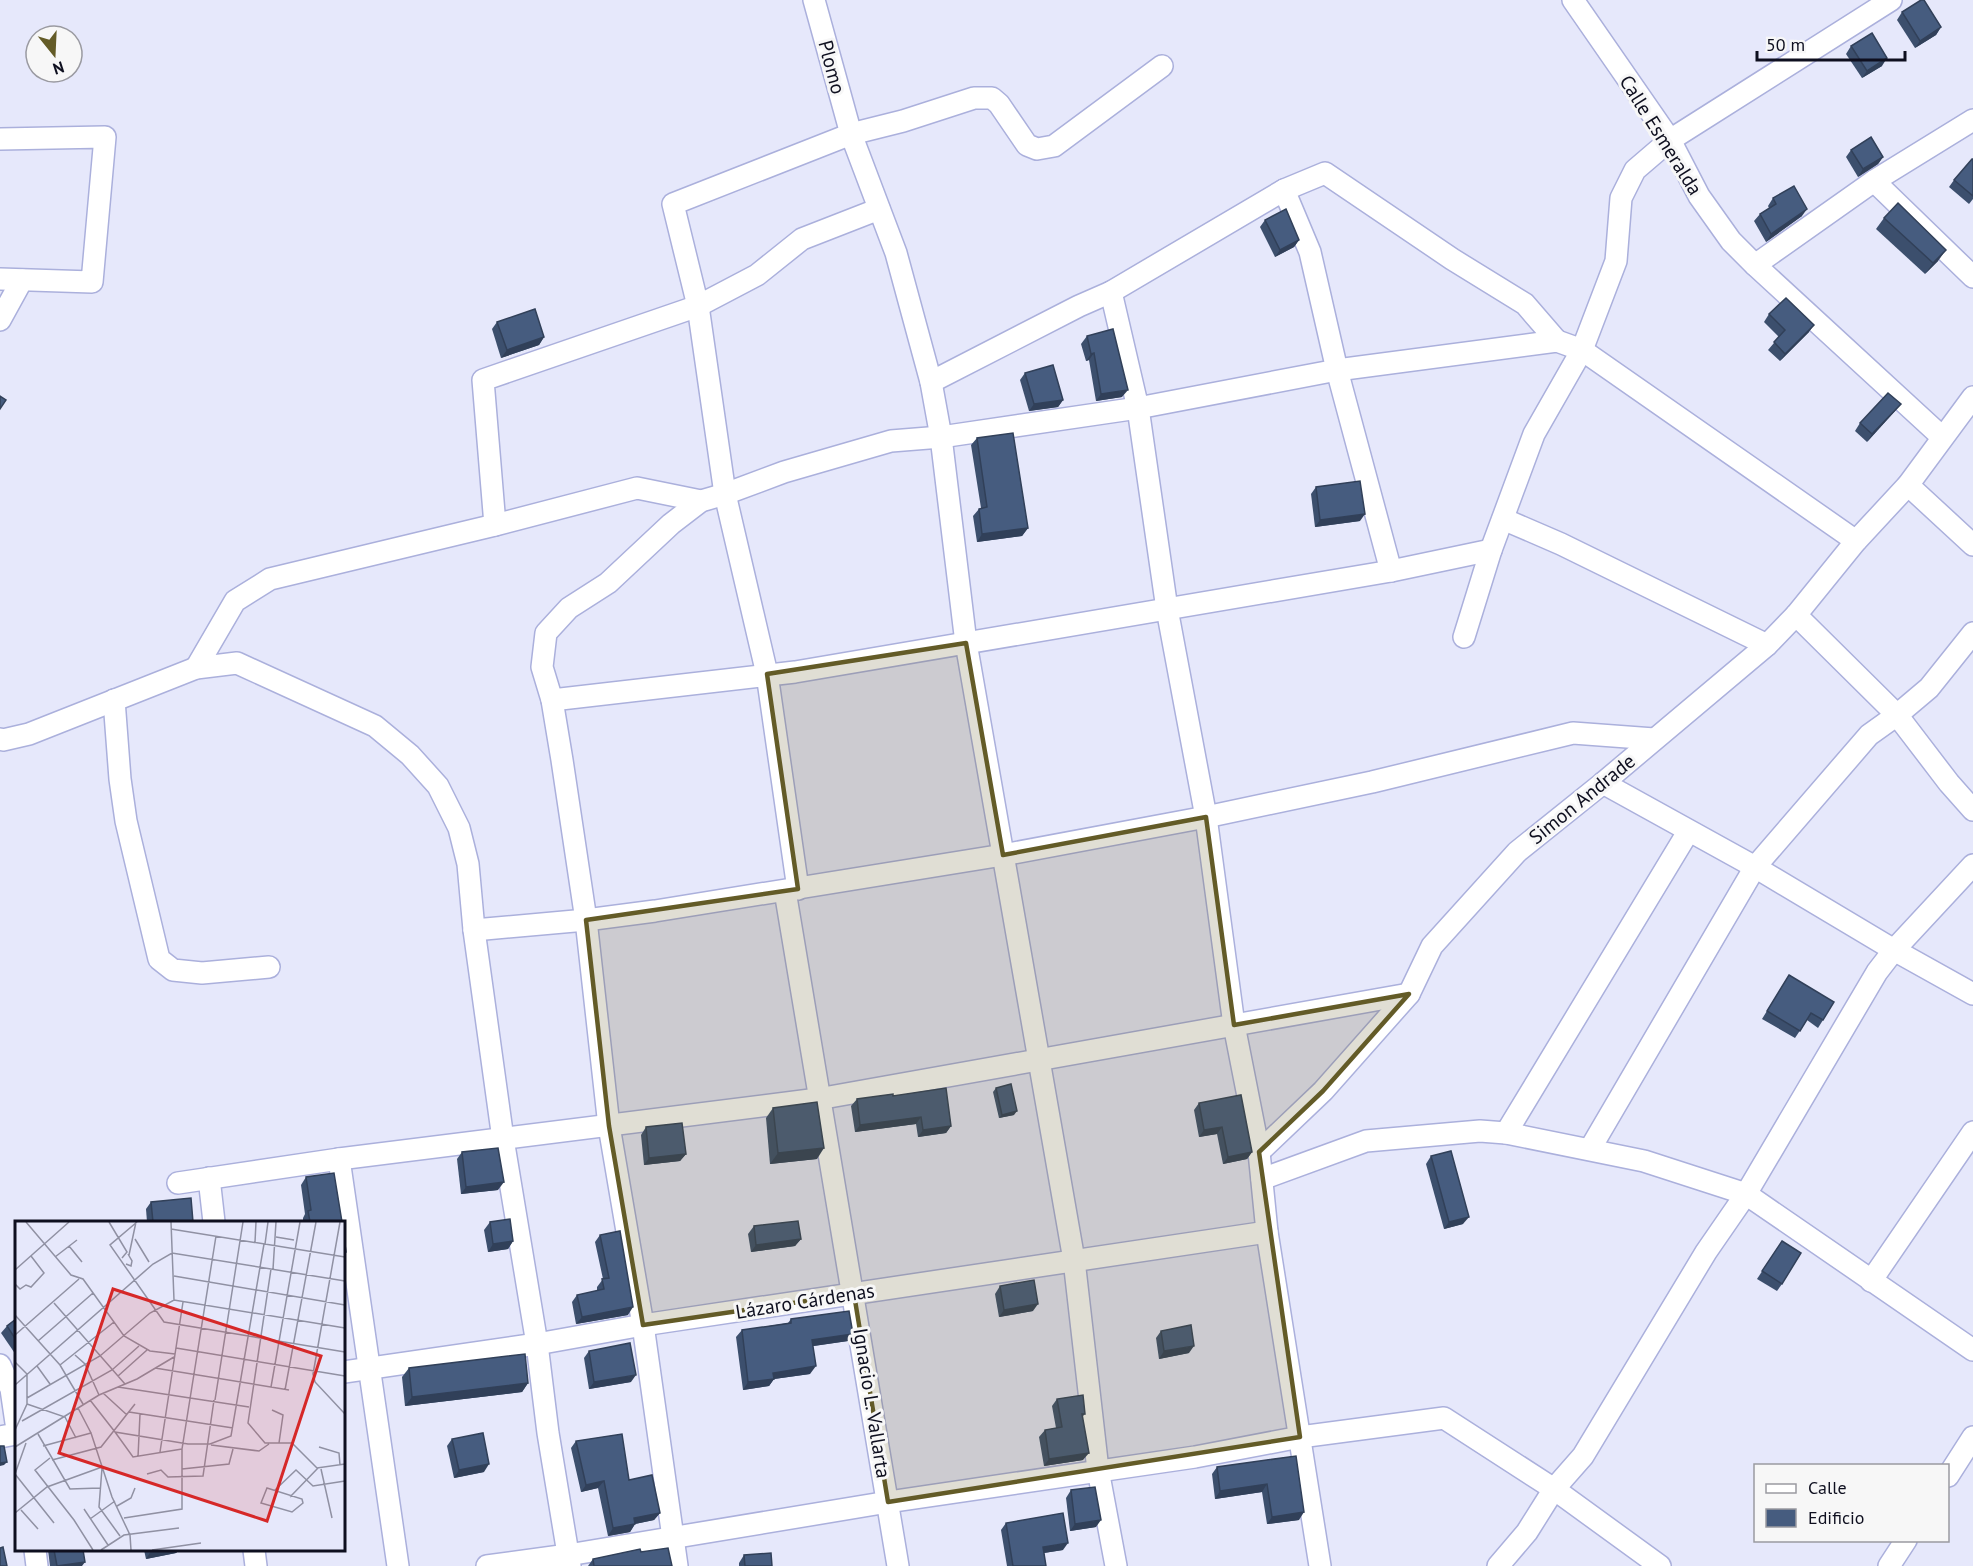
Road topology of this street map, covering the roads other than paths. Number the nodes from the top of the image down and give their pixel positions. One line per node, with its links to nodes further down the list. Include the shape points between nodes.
1 (814, 0): 6 (street, Plomo)
2 (1573, 0): 8 (street, Calle Esmeralda)
3 (1891, 0): 8 (street)
4 (1162, 66): 6 (street, via 1054,146 1037,149 1027,145 992,98 974,98)
5 (1973, 120): 9 (street)
6 (851, 134): 11 (street, Plomo); 17 (street, Ignacio L. Vallarta, via 673,204)
7 (0, 139): 15 (street, via 105,137 92,282)
8 (1670, 140): 12 (street, Calle Esmeralda, via 1700,196 1731,241); 20 (street, via 1635,170 1621,198 1616,261)
9 (1874, 181): 12 (street); 13 (street)
10 (1284, 190): 16 (street); 19 (street, via 1325,173 1525,304); 21 (street, via 1310,252)
11 (879, 209): 17 (street, via 802,239 757,275); 22 (street, Plomo, via 896,253)
12 (1755, 266): 26 (street, Calle Esmeralda)
13 (1973, 277)
14 (0, 279): 15 (street)
15 (22, 280): 18 (street)
16 (1111, 292): 22 (street); 24 (street)
17 (698, 306): 28 (street, Ignacio L. Vallarta); 31 (street, via 483,380)
18 (0, 320)
19 (1557, 340): 20 (street); 21 (street)
20 (1582, 350): 30 (street, via 1534,434); 32 (street)
21 (1337, 370): 24 (street); 35 (street)
22 (931, 382): 25 (street, Plomo)
23 (1973, 397): 26 (street, Simon Andrade)
24 (1138, 408): 25 (street); 36 (street)
25 (941, 436): 28 (street, via 891,441 784,472); 40 (street, Plomo)
26 (1942, 437): 27 (street, Simon Andrade)
27 (1908, 485): 32 (street, Simon Andrade); 33 (street)
28 (725, 494): 29 (street); 43 (street, Ignacio L. Vallarta)
29 (701, 501): 31 (street, via 637,488); 45 (street, via 608,583 569,608 546,633 542,667)
30 (1503, 519): 34 (street); 41 (street)
31 (495, 525): 42 (street, via 270,579 235,601)
32 (1856, 541): 37 (street, Simon Andrade)
33 (1973, 545)
34 (1491, 550): 35 (street); 39 (street)
35 (1391, 571): 36 (street)
36 (1167, 609): 40 (street); 51 (street)
37 (1796, 615): 41 (street, Simon Andrade); 46 (street)
38 (1973, 633): 46 (street, via 1929,688)
39 (1464, 637)
40 (966, 643): 43 (street); 53 (street, Plomo)
41 (1767, 645): 48 (street, Simon Andrade)
42 (196, 668): 44 (street); 58 (street, via 237,663 375,726 410,756 438,786 459,828 468,864)
43 (767, 674): 45 (street); 56 (street, Ignacio L. Vallarta)
44 (114, 700): 47 (street, via 29,734); 60 (street, via 126,821 159,959 173,970 202,973)
45 (552, 700): 57 (street)
46 (1897, 715): 50 (street); 55 (street, via 1869,735)
47 (0, 739)
48 (1654, 739): 49 (street, Simon Andrade); 51 (street, via 1573,733)
49 (1603, 783): 52 (street); 61 (street, Simon Andrade, via 1517,852 1432,946)
50 (1973, 810)
51 (1206, 817): 53 (street); 63 (street)
52 (1688, 832): 55 (street); 68 (street)
53 (1003, 855): 56 (street); 64 (street, Plomo)
54 (1973, 865): 59 (street)
55 (1755, 867): 59 (street); 70 (street)
56 (792, 890): 57 (street); 65 (street, Ignacio L. Vallarta)
57 (586, 920): 58 (street); 66 (street)
58 (474, 930): 69 (street)
59 (1894, 950): 62 (street); 76 (street, via 1877,972)
60 (269, 967)
61 (1409, 994): 63 (street); 71 (street, Simon Andrade, via 1323,1091)
62 (1973, 994)
63 (1234, 1025): 64 (street); 71 (street)
64 (1040, 1060): 65 (street); 79 (street, Plomo)
65 (818, 1098): 66 (street); 81 (street, Ignacio L. Vallarta)
66 (609, 1126): 69 (street); 82 (street)
67 (1973, 1132): 80 (street)
68 (1506, 1133): 70 (street); 74 (street, via 1480,1131 1366,1141)
69 (502, 1139): 72 (street); 83 (street)
70 (1590, 1149): 76 (street, via 1644,1161)
71 (1259, 1152): 74 (street)
72 (339, 1160): 73 (street); 86 (street)
73 (209, 1178): 75 (street); 77 (street)
74 (1262, 1179): 78 (street)
75 (178, 1183)
76 (1746, 1194): 80 (street); 95 (street, via 1706,1252 1583,1456)
77 (214, 1221)
78 (1267, 1232): 79 (street, Lázaro Cárdenas); 91 (street)
79 (1074, 1260): 81 (street, Lázaro Cárdenas); 93 (street, Plomo)
80 (1871, 1281): 84 (street)
81 (854, 1294): 82 (street, Lázaro Cárdenas); 96 (street, Ignacio L. Vallarta)
82 (644, 1325): 83 (street, Lázaro Cárdenas); 97 (street)
83 (537, 1344): 86 (street, Lázaro Cárdenas); 101 (street)
84 (1973, 1350)
85 (0, 1365): 88 (street, via 11,1389)
86 (371, 1368): 87 (street, Lázaro Cárdenas); 104 (street)
87 (345, 1372)
88 (15, 1416)
89 (15, 1434): 90 (street)
90 (0, 1437)
91 (1300, 1437): 93 (street); 95 (street, via 1444,1418); 109 (street)
92 (1973, 1437): 94 (street)
93 (1098, 1470): 96 (street); 108 (street, Plomo)
94 (1949, 1473)
95 (1554, 1489): 110 (street, via 1527,1532); 111 (street)
96 (888, 1502): 97 (street); 107 (street, Ignacio L. Vallarta)
97 (674, 1538): 101 (street); 106 (street)
98 (1905, 1542): 112 (street)
99 (35, 1551): 102 (street)
100 (254, 1551): 103 (street)
101 (569, 1560): 105 (street)
102 (37, 1566)
103 (256, 1566)
104 (398, 1566)
105 (487, 1566)
106 (677, 1566)
107 (898, 1566)
108 (1116, 1566)
109 (1320, 1566)
110 (1497, 1566)
111 (1660, 1566)
112 (1889, 1566)

